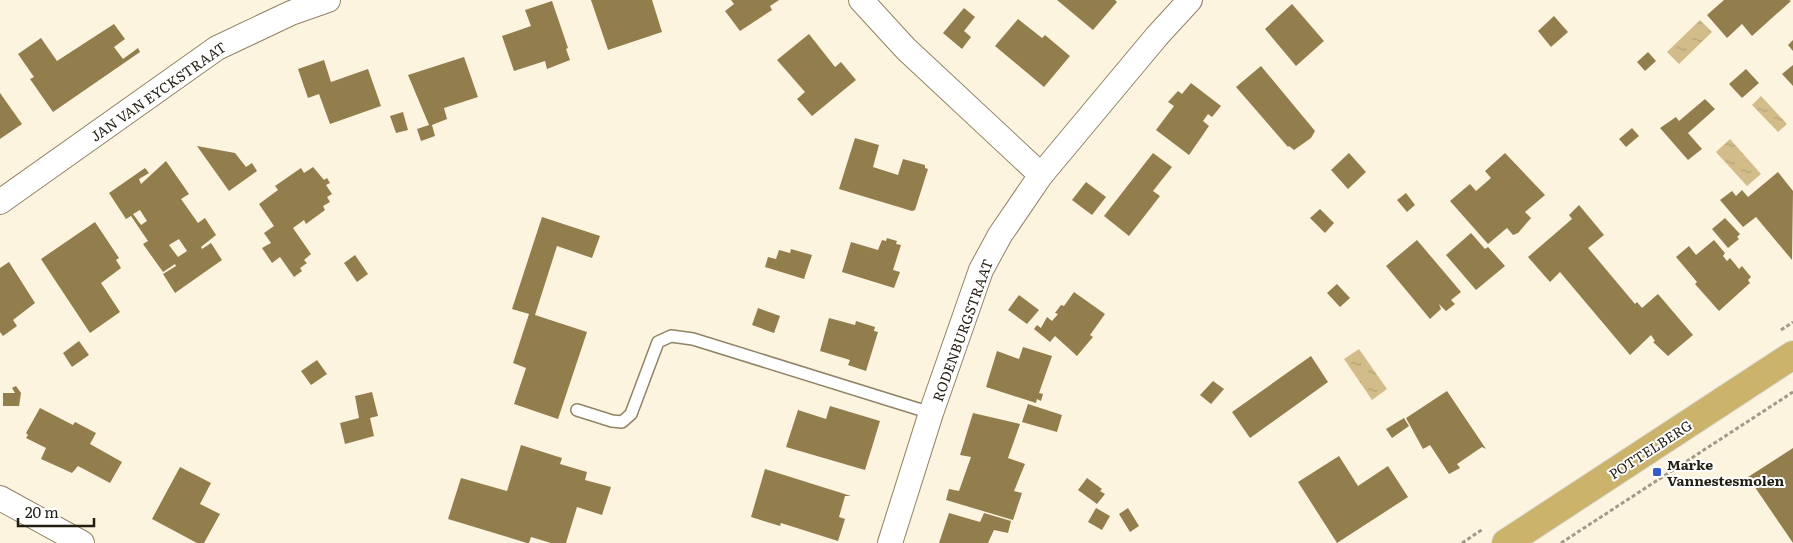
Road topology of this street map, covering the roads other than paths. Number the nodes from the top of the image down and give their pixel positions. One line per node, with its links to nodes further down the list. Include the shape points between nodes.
1 (328, 0): 4 (street, JAN VAN EYCKSTRAAT)
2 (861, 0): 5 (street, via 906,49)
3 (1190, 0): 5 (street, RODENBURGSTRAAT)
4 (287, 6): 6 (street, JAN VAN EYCKSTRAAT, via 217,48)
5 (1041, 176): 9 (street, RODENBURGSTRAAT, via 1000,235 981,270)
6 (0, 202)
7 (1793, 355): 13 (main road, POTTELBERG)
8 (577, 410): 9 (lane, via 622,422 631,414 658,342 672,336 693,339)
9 (931, 413): 12 (street, RODENBURGSTRAAT)
10 (0, 498): 11 (street)
11 (82, 543)
12 (890, 543)
13 (1506, 543)

